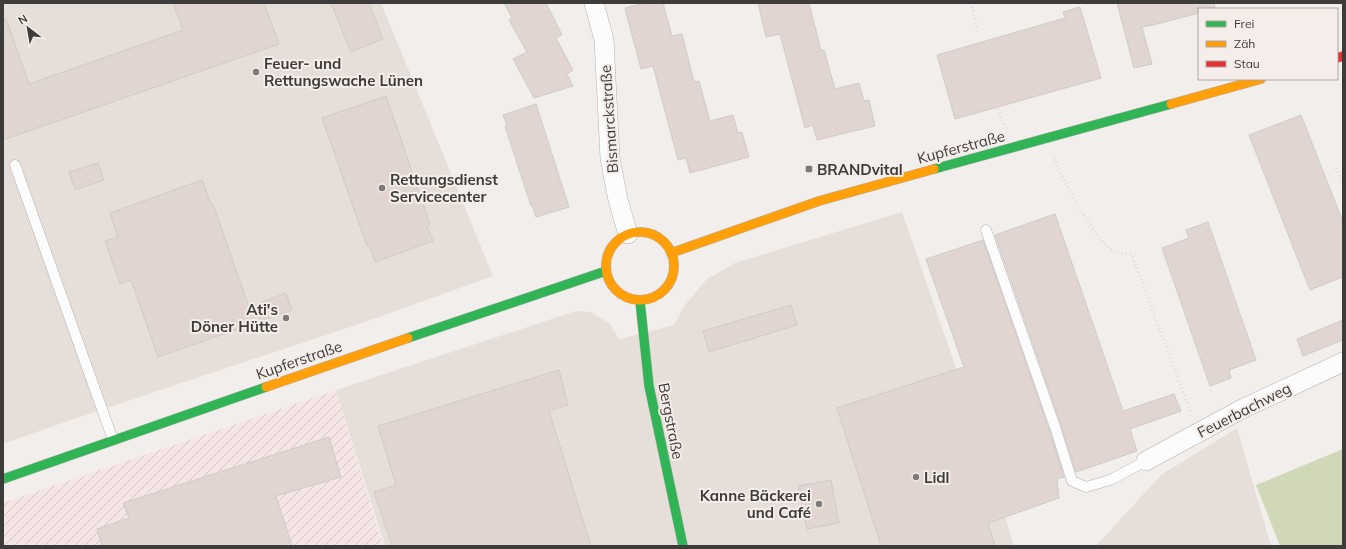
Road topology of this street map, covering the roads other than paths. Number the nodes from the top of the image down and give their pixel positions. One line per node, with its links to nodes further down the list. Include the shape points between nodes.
1 (595, 3): 5 (street, Bismarckstraße, via 604,40 610,158)
2 (1257, 80): 6 (street, Kupferstraße, via 819,201)
3 (15, 165): 10 (lane)
4 (986, 230): 11 (lane, via 1072,481 1086,487 1110,480)
5 (628, 234): 6 (street, via 642,232 654,235 665,243); 7 (street, via 611,248 606,258)
6 (671, 253): 8 (street, via 674,263 673,274 668,285 652,298)
7 (606, 271): 8 (street, via 609,282 622,296); 10 (street, Kupferstraße)
8 (640, 301): 13 (street, Bergstraße, via 649,386)
9 (1343, 362): 11 (street, Feuerbachweg, via 1242,409)
10 (113, 440): 12 (street, Kupferstraße)
11 (1146, 460)
12 (3, 479)
13 (683, 546)

